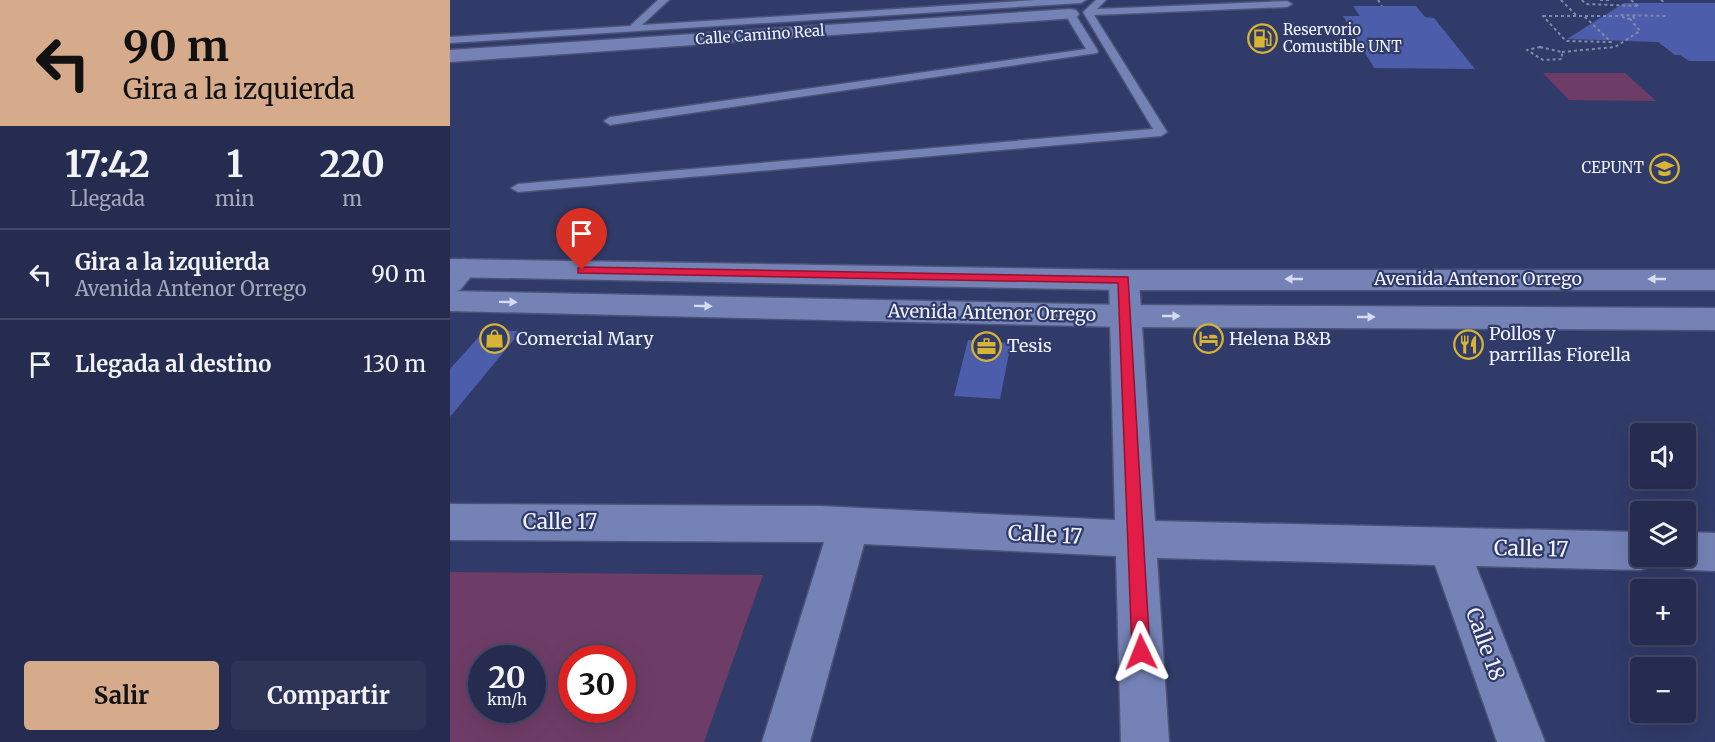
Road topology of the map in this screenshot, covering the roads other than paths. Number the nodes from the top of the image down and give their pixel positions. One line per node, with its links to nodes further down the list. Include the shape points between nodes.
1 (664, 0): 7 (lane)
2 (879, 0): 6 (lane)
3 (1101, 0): 5 (lane)
4 (1287, 4): 5 (lane)
5 (1080, 8): 6 (lane); 9 (street, Calle Camino Real); 10 (lane, via 1093,51); 11 (lane, via 1161,132)
6 (875, 12): 7 (lane)
7 (634, 27): 8 (lane)
8 (450, 40)
9 (455, 60)
10 (610, 121)
11 (518, 188)
12 (455, 273): 13 (street, Avenida Antenor Orrego)
13 (1124, 280): 14 (street, Avenida Antenor Orrego, one-way to 13); 16 (street)
14 (1715, 280)
15 (450, 301): 16 (street, Avenida Antenor Orrego, one-way to 16)
16 (1125, 316): 17 (street, Avenida Antenor Orrego, one-way to 17); 20 (street)
17 (1715, 319)
18 (450, 522): 19 (street, Calle 17)
19 (849, 525): 20 (street, Calle 17); 25 (street)
20 (1137, 539): 21 (street, Calle 17); 26 (street)
21 (1449, 547): 22 (street, Calle 17); 27 (street, Calle 18)
22 (1630, 550)
23 (1696, 551): 24 (street)
24 (1715, 552)
25 (786, 742)
26 (1145, 742)
27 (1521, 742)

